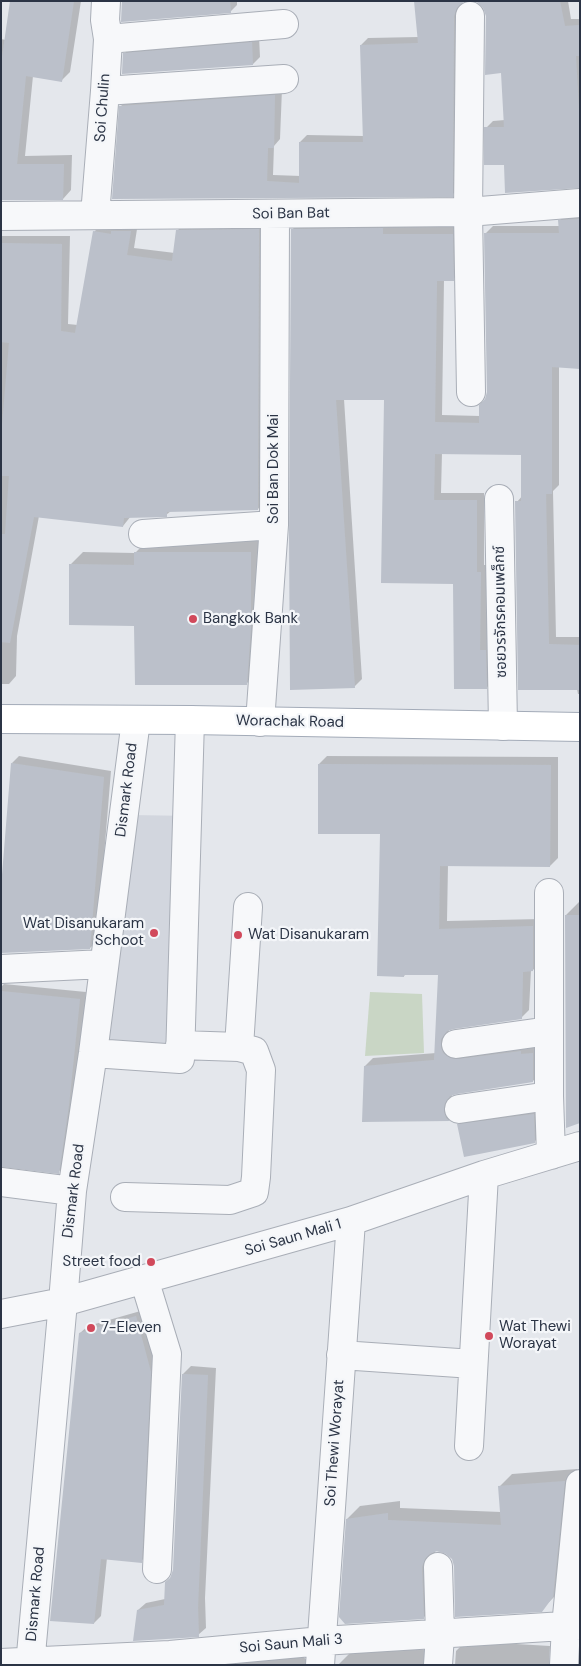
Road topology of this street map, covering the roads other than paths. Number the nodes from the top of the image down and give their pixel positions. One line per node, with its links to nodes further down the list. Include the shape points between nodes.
1 (106, 1): 4 (street, Soi Chulin)
2 (470, 16): 8 (street)
3 (284, 24): 4 (street)
4 (108, 39): 6 (street, Soi Chulin)
5 (284, 79): 6 (street)
6 (105, 91): 10 (street, Soi Chulin)
7 (580, 203): 8 (street, Soi Ban Bat)
8 (468, 212): 9 (street, Soi Ban Bat); 12 (street)
9 (275, 214): 10 (street, Soi Ban Bat); 14 (street, Soi Ban Dok Mai)
10 (95, 215): 11 (street, Soi Ban Bat)
11 (1, 216)
12 (471, 392)
13 (499, 499): 20 (street, ซอยวรจักรคอมเพล็กซ์)
14 (274, 525): 15 (street); 19 (street, Soi Ban Dok Mai)
15 (143, 534)
16 (1, 719): 17 (main road, Worachak Road)
17 (136, 720): 18 (main road, Worachak Road); 24 (street, Dismark Road)
18 (190, 720): 19 (main road, Worachak Road); 28 (street)
19 (260, 722): 20 (main road, Worachak Road)
20 (503, 726): 21 (main road, Worachak Road)
21 (580, 727)
22 (549, 893): 26 (street)
23 (248, 907): 29 (street)
24 (104, 964): 25 (street); 30 (street, Dismark Road)
25 (1, 969)
26 (549, 1031): 27 (street); 31 (street)
27 (456, 1044)
28 (180, 1045): 29 (street); 30 (street, via 180,1059)
29 (239, 1047): 38 (street, via 254,1051 261,1070 254,1192 230,1200)
30 (93, 1053): 37 (street, Dismark Road)
31 (549, 1096): 32 (street); 34 (street)
32 (459, 1109)
33 (580, 1146): 34 (street, Soi Saun Mali 1)
34 (551, 1155): 35 (street, Soi Saun Mali 1)
35 (484, 1175): 39 (street, Soi Saun Mali 1); 44 (street)
36 (1, 1182): 37 (street)
37 (72, 1191): 41 (street, Dismark Road)
38 (125, 1197)
39 (351, 1221): 40 (street, Soi Saun Mali 1); 43 (street, Soi Thewi Worayat)
40 (144, 1280): 41 (street, Soi Saun Mali 1); 48 (street, via 167,1354)
41 (63, 1302): 42 (street, Soi Saun Mali 1); 53 (street, Dismark Road)
42 (1, 1314)
43 (342, 1355): 44 (street); 51 (street, Soi Thewi Worayat)
44 (473, 1364): 45 (street)
45 (469, 1446)
46 (579, 1484): 49 (street)
47 (438, 1567): 50 (street)
48 (158, 1569)
49 (573, 1626): 50 (street, Soi Saun Mali 3); 55 (street)
50 (440, 1635): 51 (street, Soi Saun Mali 3); 54 (street)
51 (321, 1653): 53 (street, Soi Saun Mali 3, via 170,1655)
52 (1, 1662): 53 (street, Soi Saun Mali 3)
53 (30, 1663)
54 (438, 1665)
55 (564, 1665)

